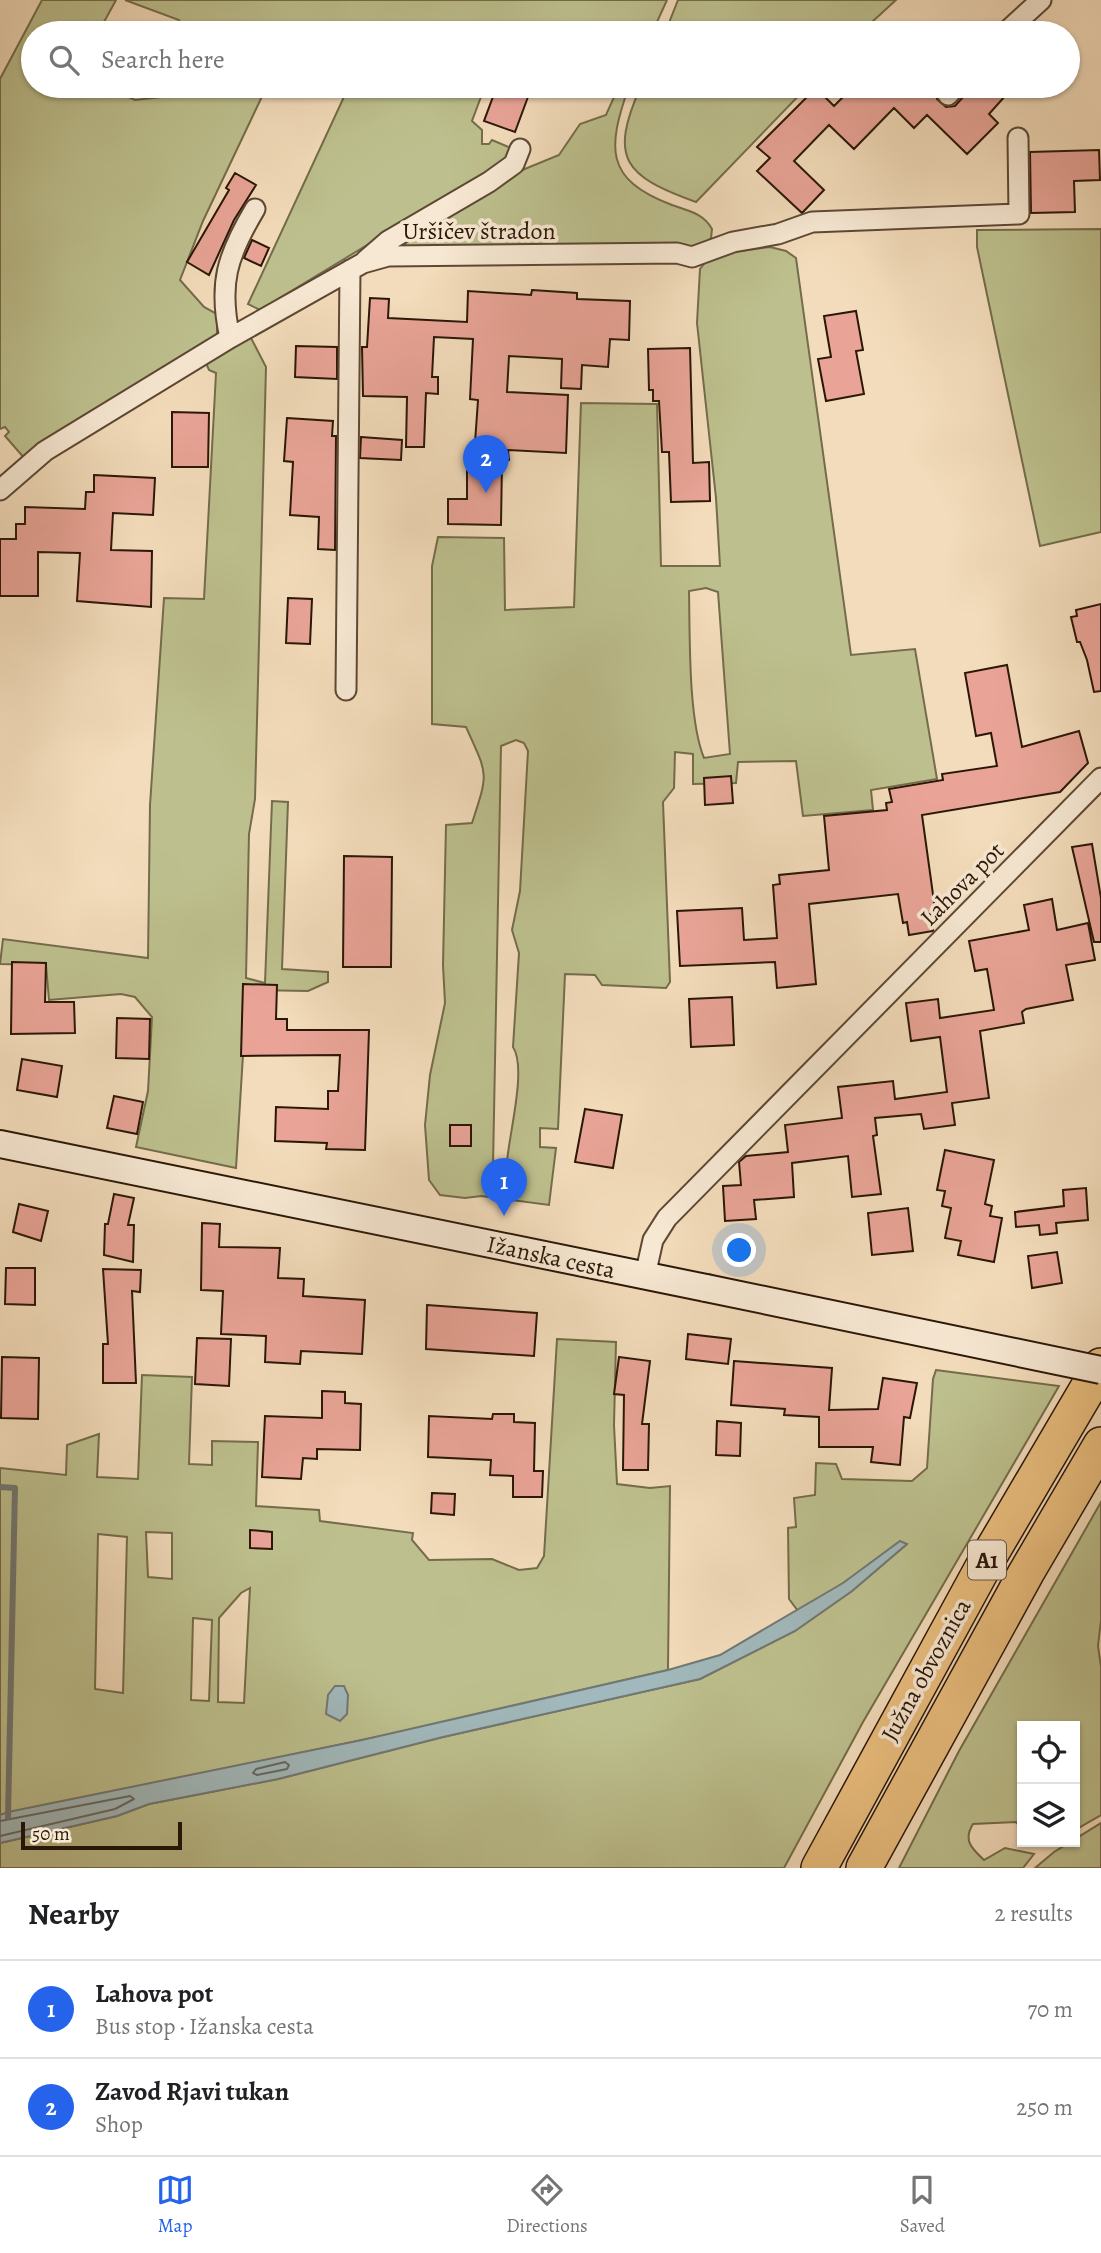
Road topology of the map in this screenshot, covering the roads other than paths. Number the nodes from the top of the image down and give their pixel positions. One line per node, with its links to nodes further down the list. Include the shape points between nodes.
1 (1041, 0): 2 (street)
2 (1018, 21)
3 (1018, 138): 6 (street, Uršičev štradon, via 1019,214 812,222 692,257 677,253 388,256)
4 (520, 149): 6 (street, via 514,164 489,182 388,241)
5 (255, 209): 7 (street, via 236,241 223,287)
6 (356, 266): 7 (street, Uršičev štradon); 9 (street)
7 (230, 338): 8 (street, Uršičev štradon, via 45,451)
8 (0, 490)
9 (346, 690)
10 (1101, 778): 12 (street, Lahova pot, via 667,1218 653,1240)
11 (0, 1144): 12 (main road, Ižanska cesta)
12 (645, 1276): 13 (main road, Ižanska cesta, bridge)
13 (1101, 1368): 15 (highway, Južna obvoznica / A1, via 988,1558)
14 (1101, 1445): 16 (highway, Južna obvoznica / A1)
15 (818, 1868)
16 (863, 1868)

